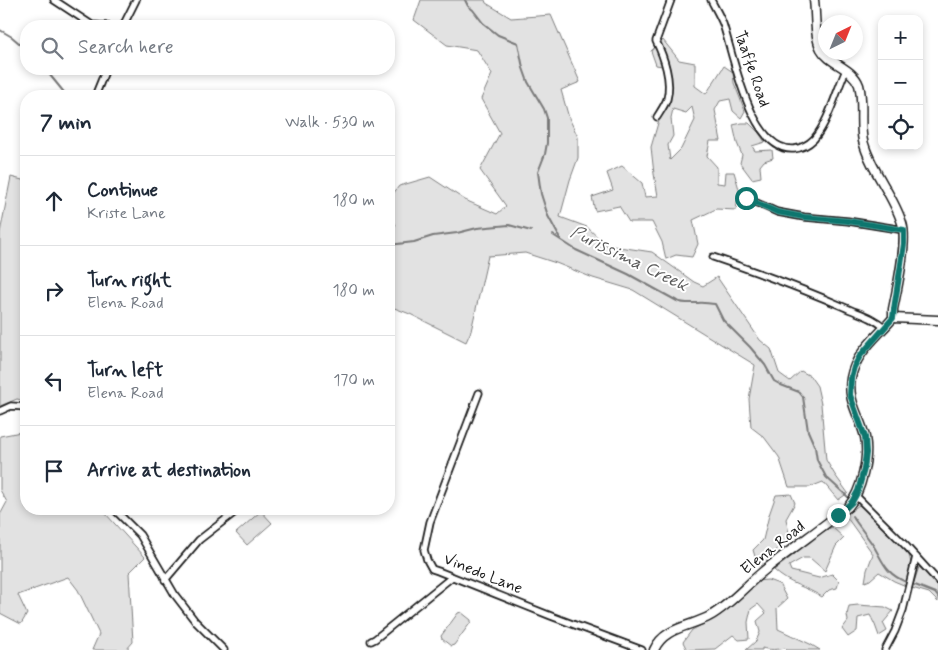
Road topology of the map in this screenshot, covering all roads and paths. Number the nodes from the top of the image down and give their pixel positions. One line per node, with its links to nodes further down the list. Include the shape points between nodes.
1 (54, 0): 6 (street)
2 (136, 0): 7 (street)
3 (671, 0): 11 (street, via 656,41 666,69 668,90)
4 (711, 0): 8 (street, Taaffe Road, via 722,22 740,83 755,119 779,146 800,148 814,139)
5 (814, 0): 8 (street, via 821,49)
6 (84, 20)
7 (126, 20)
8 (846, 70): 13 (street, via 858,84 865,147)
9 (104, 75): 10 (street)
10 (97, 90)
11 (657, 117)
12 (746, 198): 13 (street, via 777,212)
13 (904, 230): 15 (street)
14 (713, 257): 17 (street, via 868,316)
15 (893, 318): 16 (street); 17 (street, Elena Road)
16 (938, 320)
17 (885, 328): 21 (street, Elena Road, via 860,356 851,378 850,395 865,437 866,453)
18 (479, 393): 25 (street, Vinedo Lane, via 430,522 424,550 432,568)
19 (20, 407): 20 (street, via 10,406)
20 (0, 412)
21 (856, 496): 24 (street); 31 (street, Elena Road, via 848,507 766,569 711,616 662,636)
22 (120, 515): 26 (street, via 140,535)
23 (231, 515): 26 (street, via 198,540)
24 (916, 557): 27 (street); 32 (street, via 903,610)
25 (452, 576): 28 (street); 30 (street, Vinedo Lane)
26 (165, 580): 29 (street, via 195,621)
27 (938, 581)
28 (371, 641)
29 (224, 650)
30 (642, 650)
31 (654, 650)
32 (885, 650)

